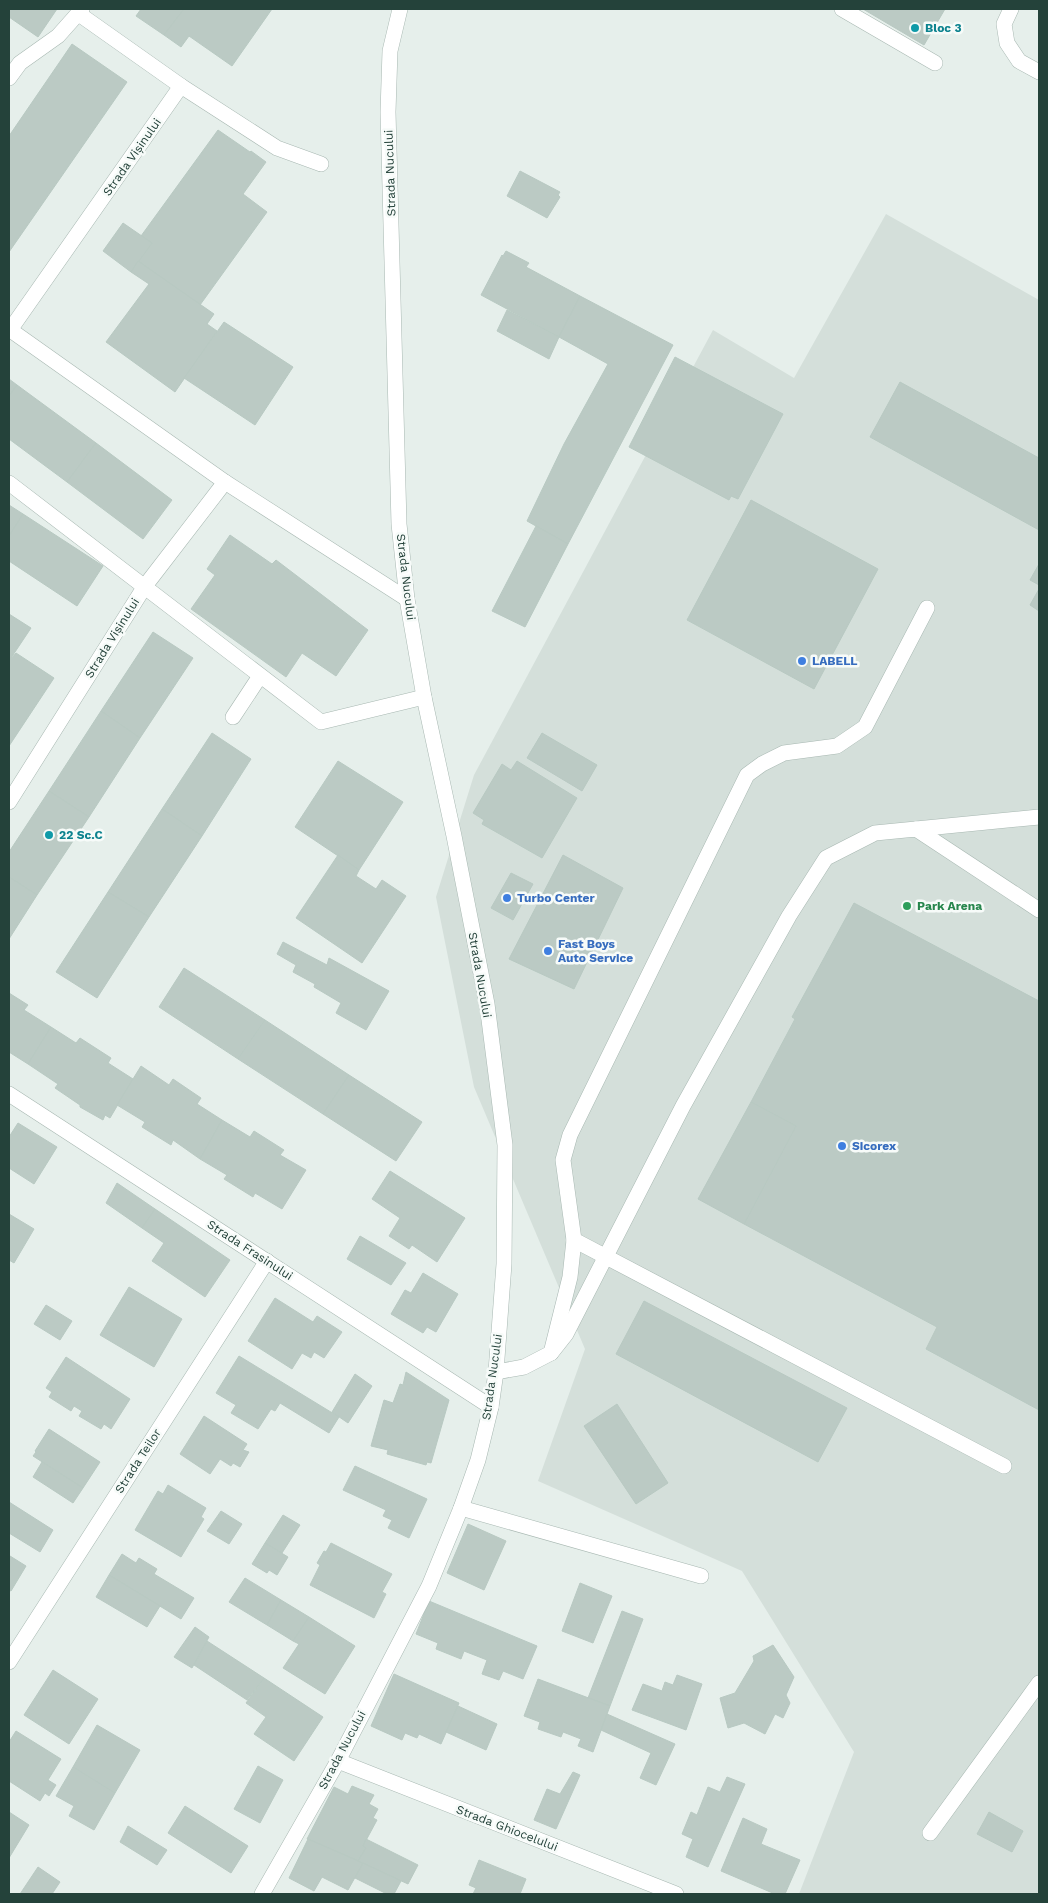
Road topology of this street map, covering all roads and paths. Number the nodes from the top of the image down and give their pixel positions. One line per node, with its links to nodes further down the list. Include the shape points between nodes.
1 (400, 9): 14 (street, Strada Nucului, via 390,51 388,112 399,524)
2 (842, 9): 5 (street)
3 (1010, 9): 6 (street, via 1004,24 1007,43 1019,61)
4 (80, 11): 7 (street, via 58,36 20,63); 8 (street)
5 (935, 63)
6 (1039, 72)
7 (9, 78)
8 (181, 86): 9 (street, via 276,148); 10 (street, Strada Vișinului)
9 (321, 164)
10 (10, 330): 11 (street, Strada Vișinului)
11 (225, 482): 13 (street, Strada Vișinului); 14 (street, Strada Vișinului)
12 (9, 483): 13 (street)
13 (145, 586): 16 (street); 19 (street, Strada Vișinului)
14 (408, 598): 17 (street, Strada Nucului)
15 (927, 608): 24 (street, via 866,727 837,746 784,753 747,775 570,1135 563,1160)
16 (260, 676): 17 (street, via 321,722); 18 (street)
17 (424, 697): 28 (street, Strada Nucului, via 487,1004 506,1145 504,1264)
18 (234, 717)
19 (9, 802)
20 (1039, 817): 21 (street)
21 (916, 828): 22 (street); 25 (street, via 875,834 826,858 788,916)
22 (1039, 910)
23 (10, 1097): 26 (street, Strada Frasinului)
24 (574, 1240): 25 (street); 27 (street, via 570,1277)
25 (606, 1257): 27 (street, via 566,1334); 30 (street)
26 (267, 1261): 29 (street, Strada Frasinului); 33 (street, Strada Teilor)
27 (551, 1353): 28 (street, via 524,1367)
28 (496, 1372): 29 (street, Strada Nucului)
29 (491, 1407): 31 (street, Strada Nucului, via 478,1460)
30 (1004, 1466)
31 (461, 1508): 32 (street); 35 (street, Strada Nucului, via 429,1586)
32 (701, 1576)
33 (9, 1662)
34 (1039, 1682): 36 (street)
35 (338, 1761): 37 (street, Strada Nucului); 38 (street, Strada Ghiocelului)
36 (930, 1833)
37 (262, 1894)
38 (676, 1894)

